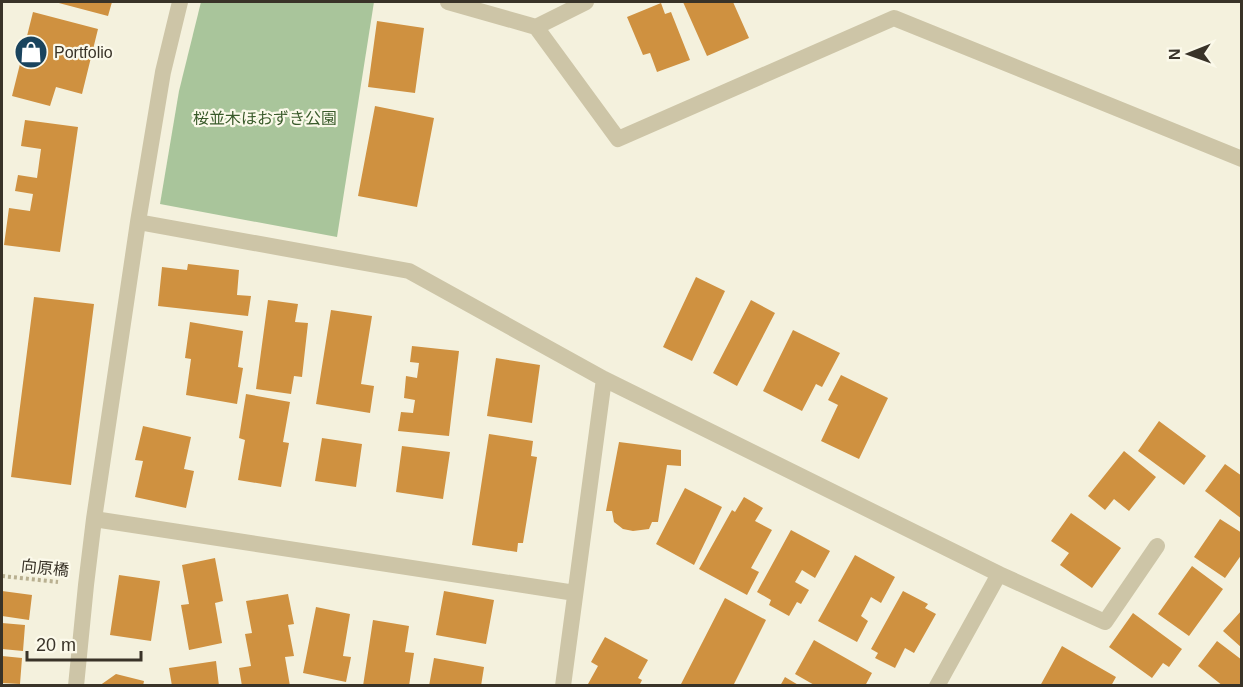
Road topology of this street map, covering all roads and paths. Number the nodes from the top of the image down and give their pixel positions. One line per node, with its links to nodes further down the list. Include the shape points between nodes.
1 (180, 2): 7 (street, via 163,72)
2 (448, 2): 4 (street)
3 (586, 2): 5 (street)
4 (477, 5): 5 (street)
5 (536, 27): 6 (street, via 618,139 894,18)
6 (1242, 159)
7 (138, 222): 8 (street, via 409,271); 9 (street)
8 (604, 379): 11 (street); 14 (street)
9 (94, 519): 13 (street); 14 (street)
10 (1157, 546): 11 (street, via 1105,622)
11 (999, 574): 17 (street)
12 (2, 576): 13 (path, 向原橋)
13 (86, 585): 15 (street)
14 (575, 593): 16 (street)
15 (76, 686)
16 (563, 686)
17 (937, 686)

